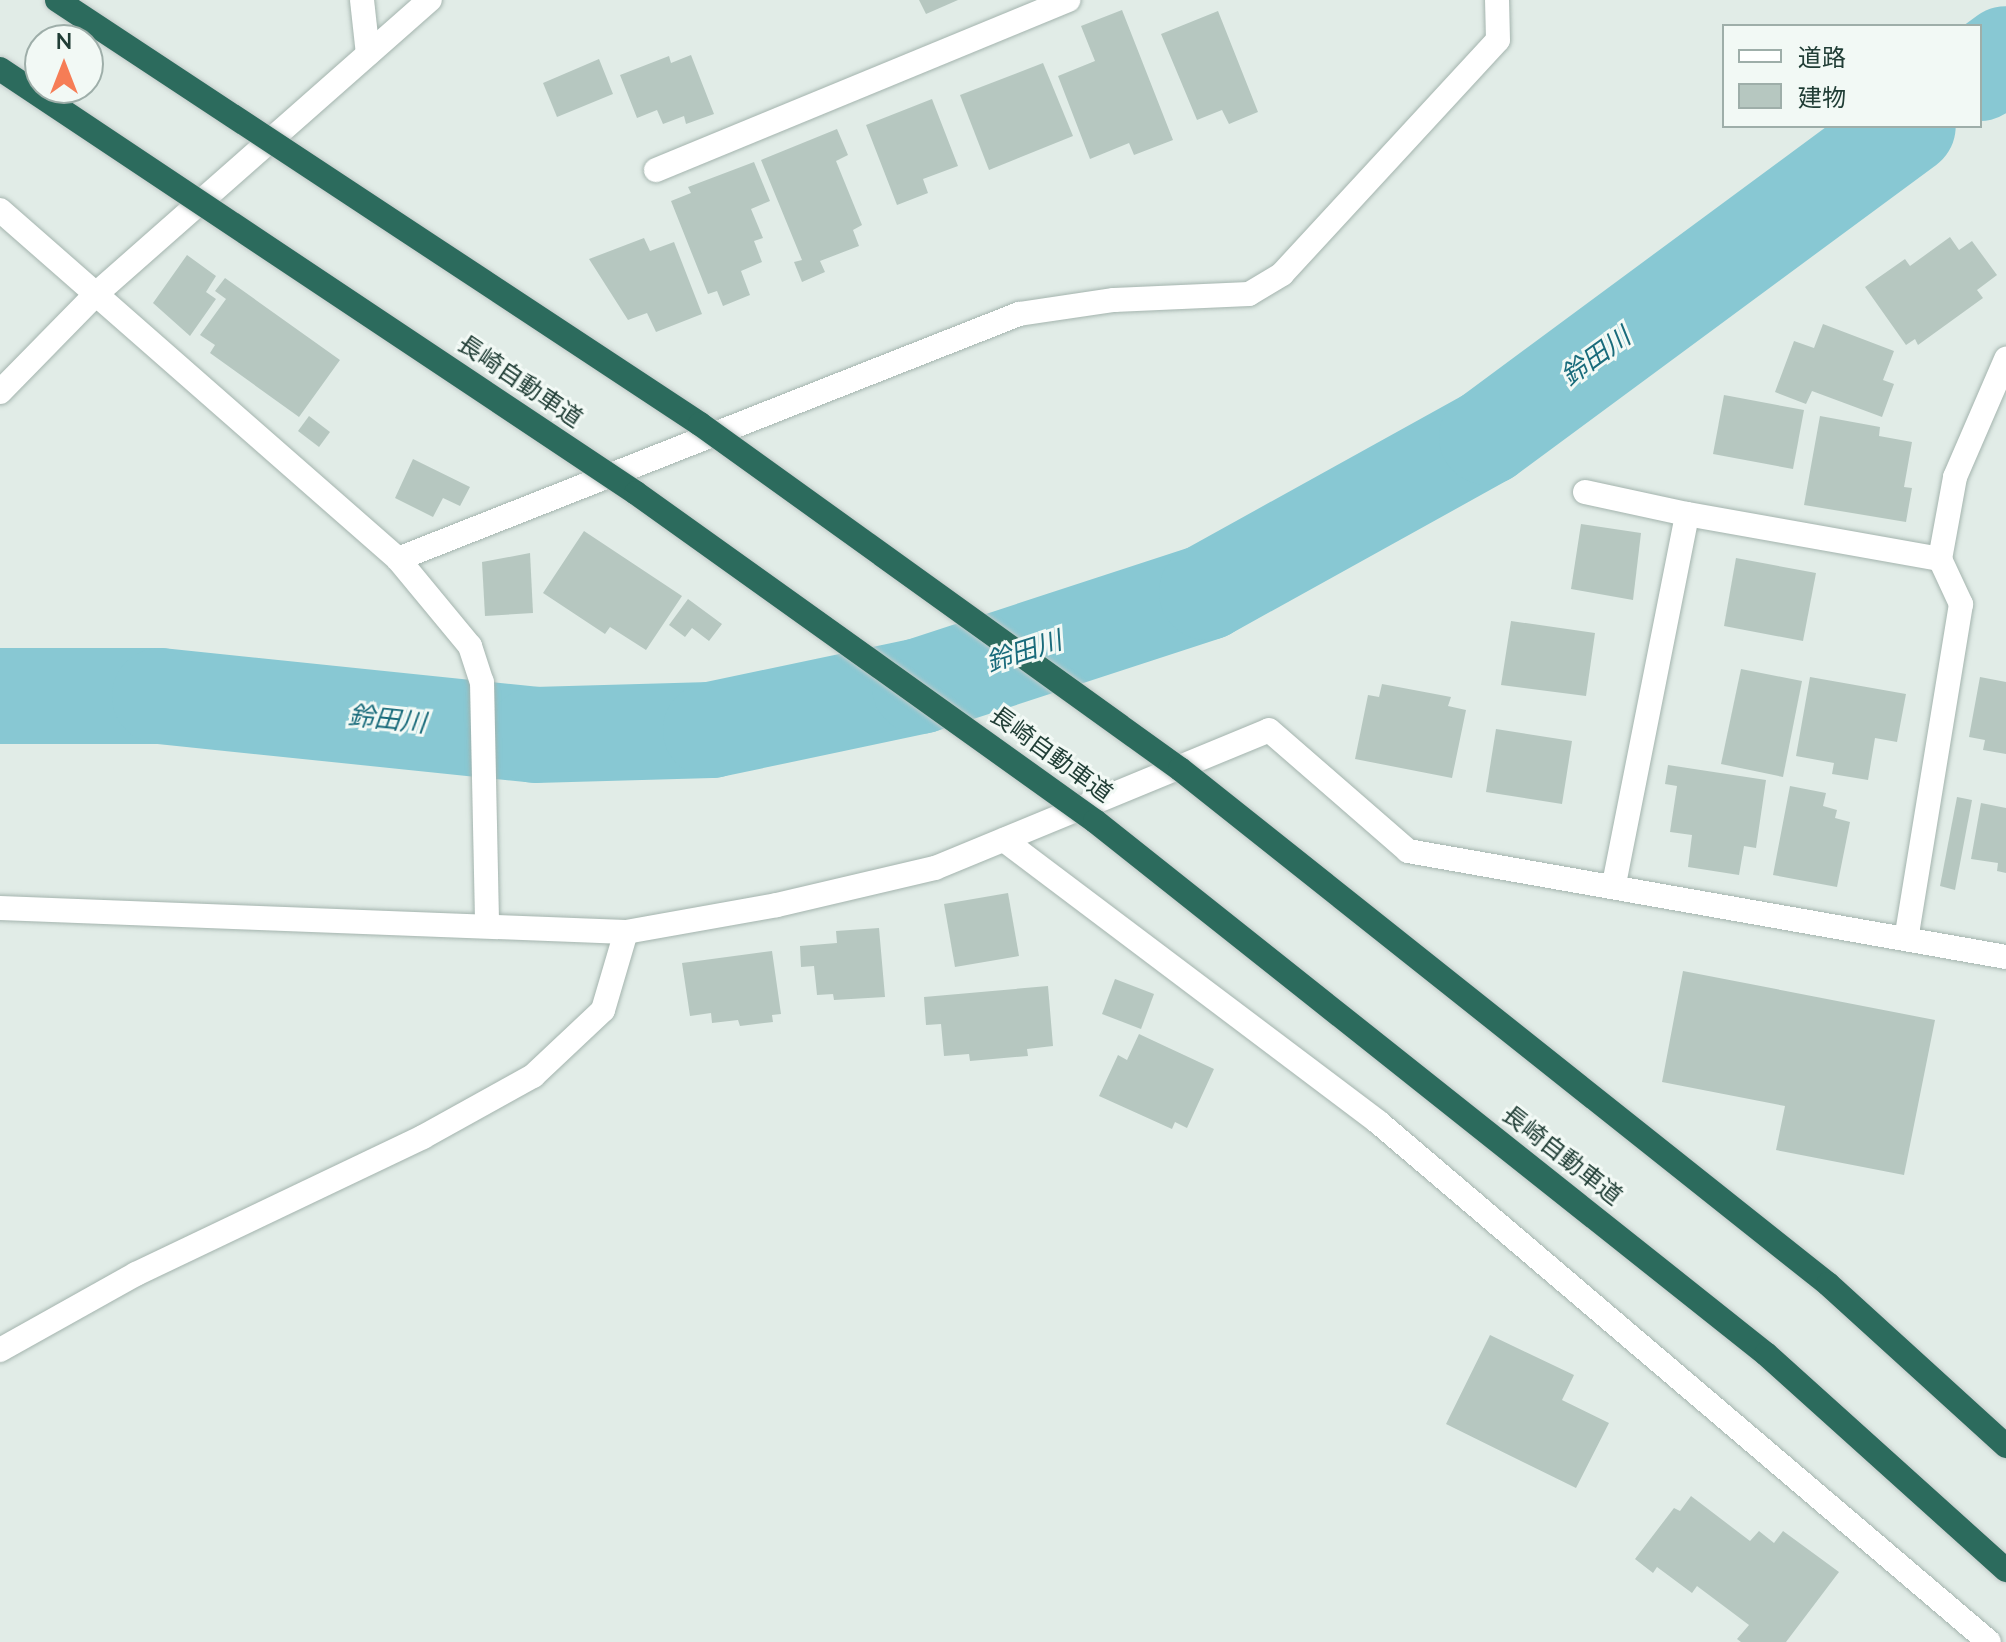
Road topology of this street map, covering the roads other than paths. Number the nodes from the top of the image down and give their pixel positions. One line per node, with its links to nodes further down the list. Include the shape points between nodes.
1 (57, 0): 25 (highway, bridge, via 700,424 1180,769 1828,1284)
2 (362, 0): 6 (street)
3 (430, 0): 6 (street)
4 (1068, 0): 8 (street)
5 (1497, 0): 15 (street, via 1498,40 1282,274 1249,294 1114,300 1019,314)
6 (368, 54): 10 (street)
7 (0, 69): 26 (highway, 長崎自動車道, bridge, via 636,493 1095,821 1766,1354)
8 (656, 170)
9 (0, 210): 10 (street)
10 (96, 294): 12 (street); 15 (street)
11 (2006, 359): 16 (street, via 1955,477)
12 (0, 392)
13 (1585, 492): 14 (street)
14 (1687, 514): 16 (street); 18 (street)
15 (398, 559): 20 (street, via 470,646 482,682)
16 (1940, 559): 22 (street, via 1961,604)
17 (1004, 840): 18 (street, via 1269,730 1408,851); 21 (street, via 935,868 777,905); 27 (street, via 1378,1122)
18 (1614, 884): 22 (street)
19 (0, 908): 20 (street)
20 (487, 926): 21 (street)
21 (626, 932): 24 (street, via 603,1010 533,1076 423,1137 136,1274)
22 (1906, 939): 23 (street)
23 (2006, 957)
24 (0, 1350)
25 (2006, 1446)
26 (2006, 1570)
27 (1989, 1642)

